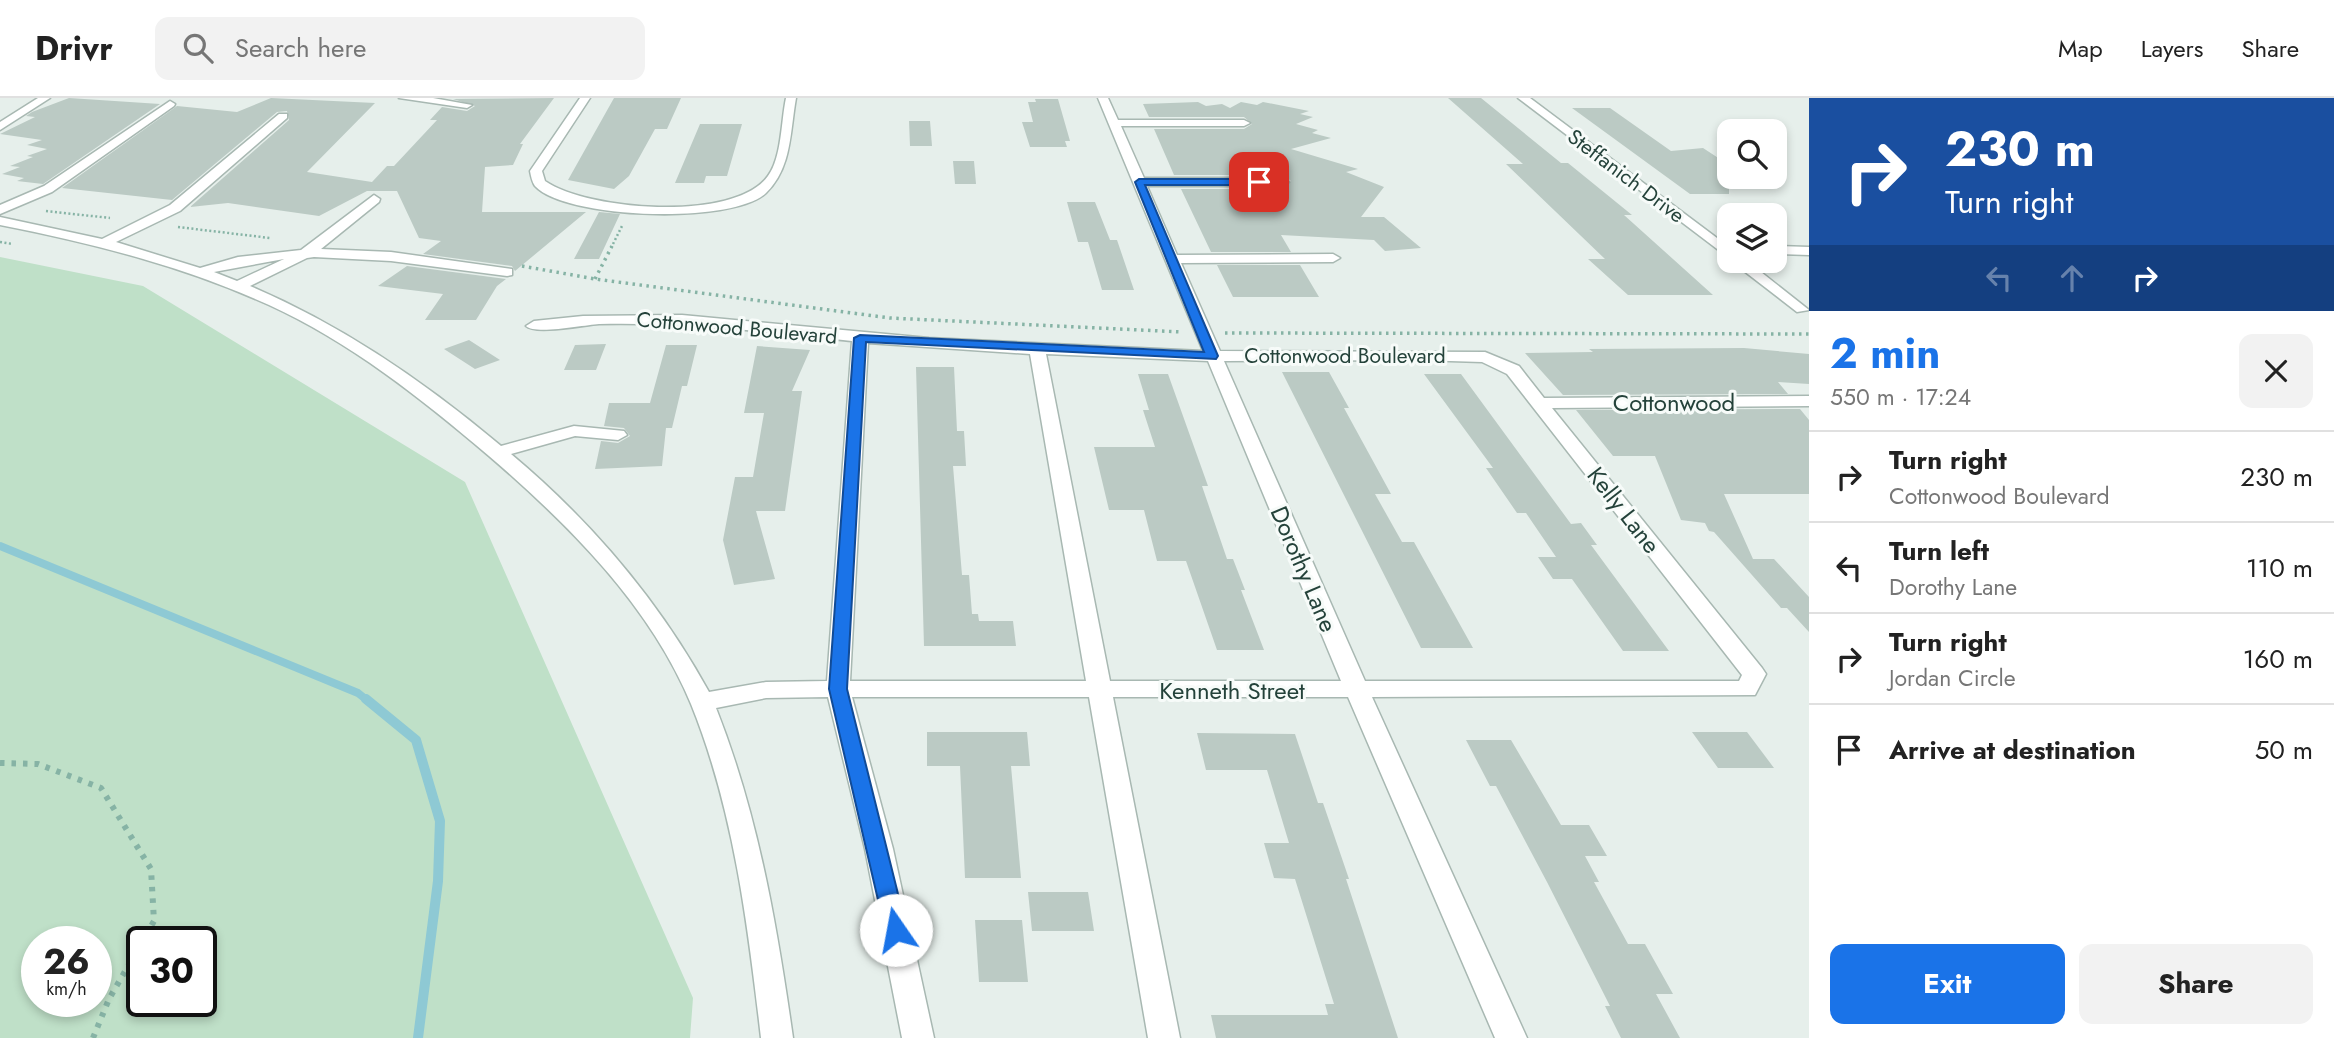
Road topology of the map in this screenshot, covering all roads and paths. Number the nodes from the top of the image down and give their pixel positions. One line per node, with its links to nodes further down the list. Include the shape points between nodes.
1 (45, 98): 12 (street)
2 (411, 98): 8 (street)
3 (585, 98): 16 (street, via 536,171 539,183 558,195)
4 (791, 98): 16 (street, via 774,176 758,192 738,203 711,209)
5 (1102, 98): 10 (street, Dorothy Lane)
6 (1523, 98): 23 (street, Steffanich Drive)
7 (170, 104): 17 (street, via 48,189)
8 (467, 105)
9 (283, 116): 20 (street, via 174,208)
10 (1114, 123): 11 (street); 13 (street, Dorothy Lane)
11 (1244, 123)
12 (0, 127)
13 (1139, 182): 14 (street); 28 (street, Dorothy Lane)
14 (1283, 182)
15 (374, 199): 26 (street)
16 (631, 209): 32 (path)
17 (0, 210)
18 (41, 212): 20 (path)
19 (0, 221): 22 (street)
20 (147, 223): 21 (path); 22 (street)
21 (282, 239)
22 (104, 243): 30 (street)
23 (1717, 244)
24 (1787, 250): 25 (street)
25 (1809, 251)
26 (312, 252): 29 (street); 30 (street, via 257,258); 33 (street)
27 (1333, 258): 28 (street)
28 (1173, 259): 36 (street, Dorothy Lane)
29 (511, 269): 32 (path)
30 (200, 272): 33 (street)
31 (1754, 273): 34 (street)
32 (595, 279): 36 (path, via 890,318)
33 (238, 286): 45 (street, via 316,324 376,362)
34 (1802, 309)
35 (534, 326): 38 (street, Cottonwood Boulevard, via 579,319 658,318)
36 (1203, 333): 37 (path); 40 (street, Dorothy Lane)
37 (1809, 334)
38 (860, 338): 39 (street, Cottonwood Boulevard); 47 (street)
39 (1037, 349): 40 (street, Cottonwood Boulevard); 48 (street)
40 (1212, 356): 41 (street, Cottonwood Boulevard); 49 (street, Dorothy Lane)
41 (1485, 357): 43 (street, Kelly Lane, via 1513,370)
42 (1809, 401): 43 (street, Cottonwood)
43 (1539, 403): 46 (street, Kelly Lane)
44 (618, 435): 45 (street, via 574,431)
45 (496, 453): 50 (street, via 561,511 617,571 662,630)
46 (1754, 674): 49 (street, Kenneth Street, via 1747,689)
47 (838, 689): 48 (street, Kenneth Street); 50 (street, Kenneth Street, via 766,690); 56 (street)
48 (1102, 689): 49 (street, Kenneth Street); 57 (street)
49 (1357, 690): 58 (street, Dorothy Lane)
50 (702, 702): 55 (street, via 734,802 765,937)
51 (0, 763): 52 (path, via 38,764 101,788 151,869)
52 (151, 926)
53 (126, 970): 54 (path)
54 (93, 1038)
55 (777, 1038)
56 (918, 1038)
57 (1164, 1038)
58 (1511, 1038)

